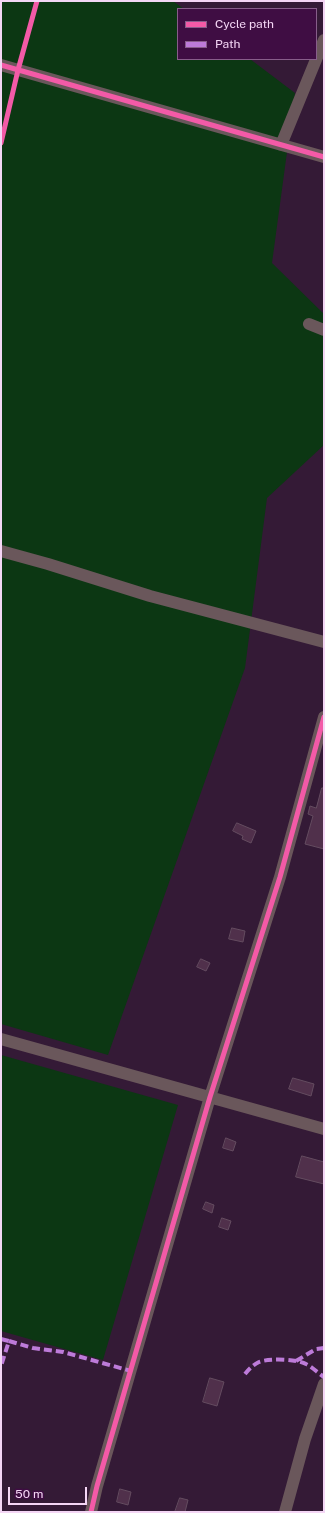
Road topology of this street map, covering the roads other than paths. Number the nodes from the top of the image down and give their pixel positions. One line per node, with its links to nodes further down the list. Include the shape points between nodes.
1 (324, 40): 2 (street)
2 (317, 57)
3 (316, 60): 5 (street)
4 (1, 65): 5 (street)
5 (281, 145): 6 (street)
6 (324, 157)
7 (308, 324): 8 (street)
8 (324, 330)
9 (1, 551): 10 (street, via 150,596)
10 (324, 642)
11 (324, 717): 13 (street, via 280,878)
12 (1, 1039): 13 (street)
13 (210, 1098): 14 (street); 16 (street)
14 (324, 1128)
15 (324, 1384): 17 (street)
16 (91, 1512)
17 (285, 1512)

